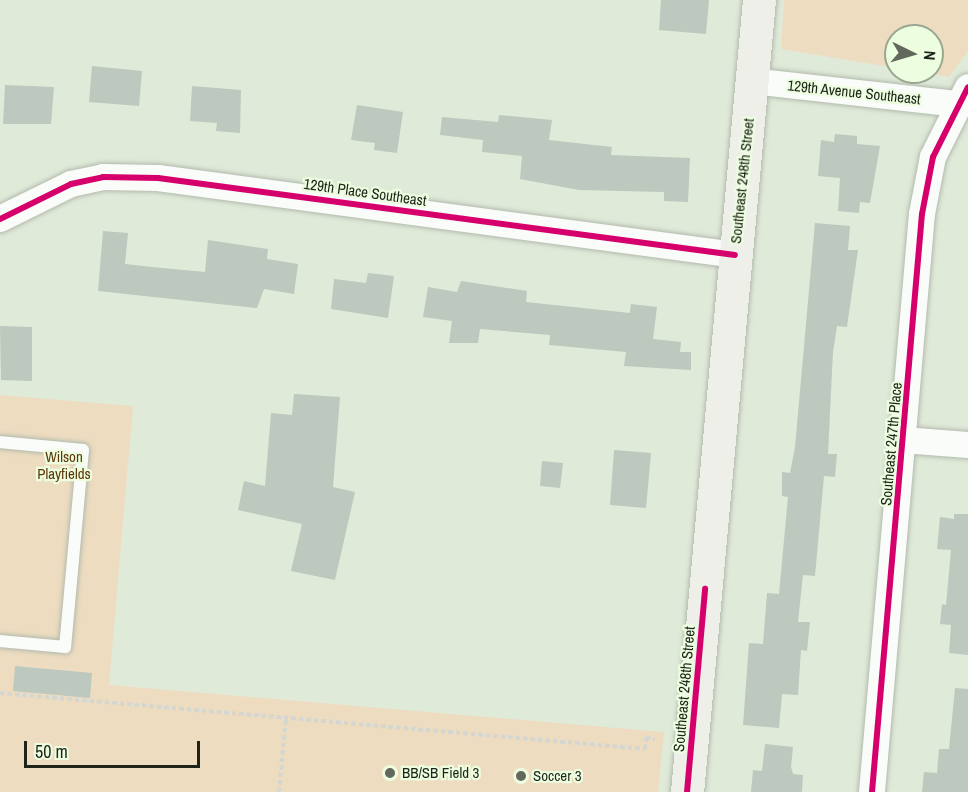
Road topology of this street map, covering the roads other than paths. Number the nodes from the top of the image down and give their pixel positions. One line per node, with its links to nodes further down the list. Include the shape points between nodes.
1 (759, 0): 2 (street, Southeast 248th Street)
2 (752, 81): 3 (street, 129th Avenue Southeast); 5 (street, Southeast 248th Street)
3 (962, 95): 6 (street, Southeast 247th Place, via 933,157 922,214)
4 (0, 219): 5 (street, 129th Place Southeast, via 71,184 103,177 158,178)
5 (735, 255): 10 (street, Southeast 248th Street)
6 (903, 440): 8 (street); 11 (street, Southeast 247th Place)
7 (0, 442): 9 (lane, via 82,450 64,647)
8 (968, 445)
9 (0, 641)
10 (687, 792)
11 (872, 792)

